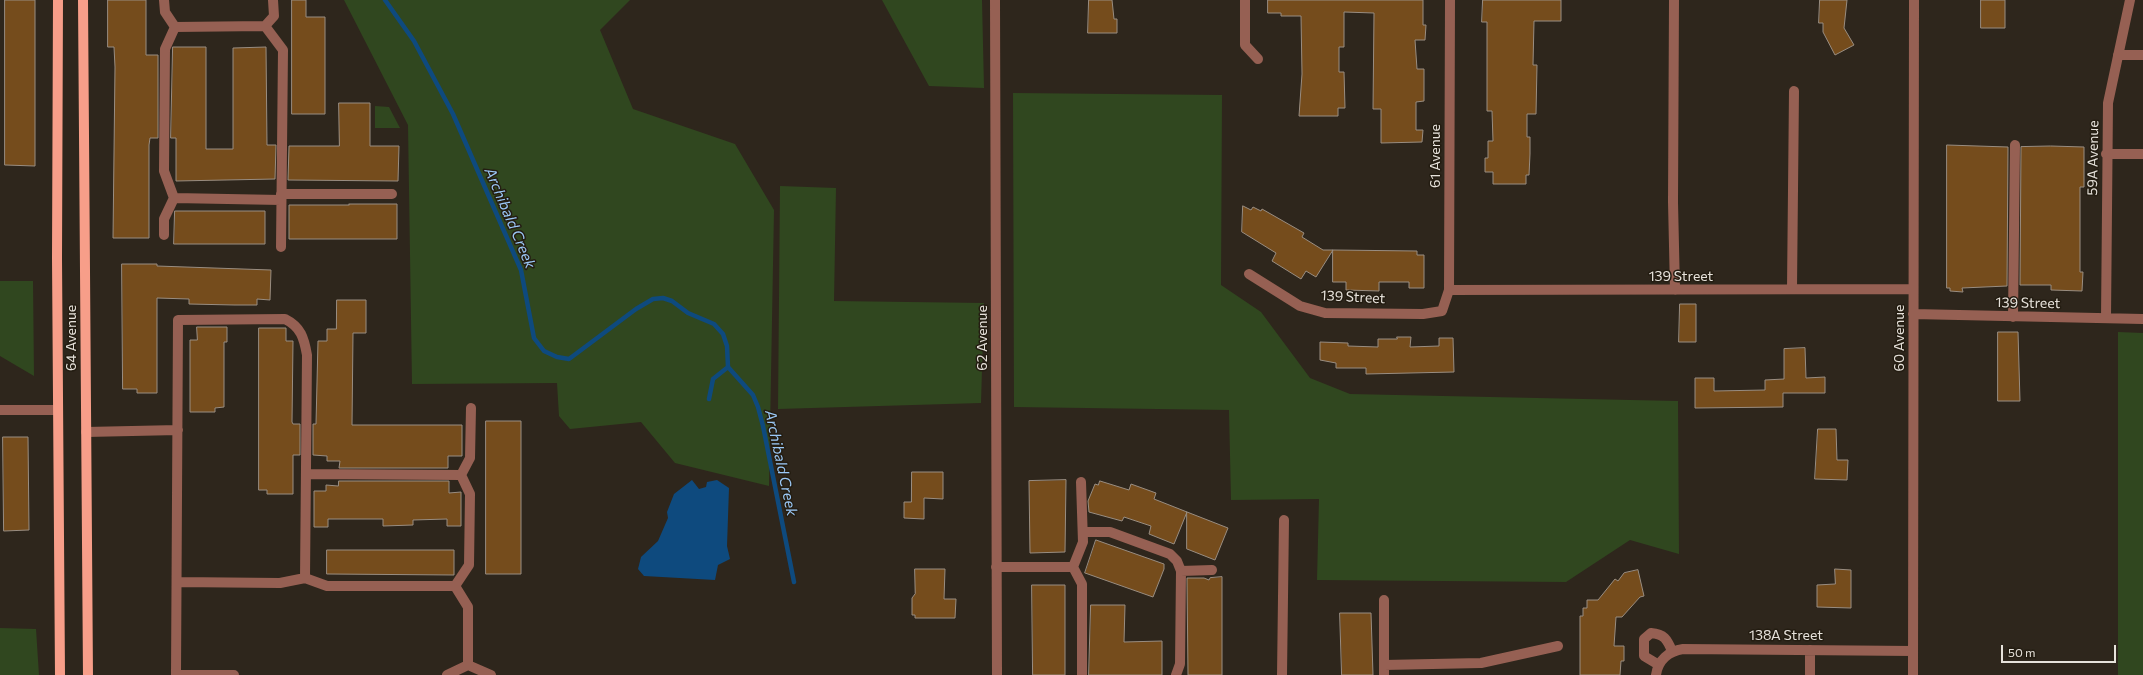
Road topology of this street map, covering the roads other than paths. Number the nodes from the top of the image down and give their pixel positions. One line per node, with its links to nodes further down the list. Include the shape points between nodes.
1 (58, 0): 37 (main road, 64 Avenue)
2 (83, 0): 39 (main road, 64 Avenue)
3 (164, 0): 12 (street, via 165,12)
4 (273, 0): 11 (street, via 274,16)
5 (995, 0): 45 (street, 62 Avenue)
6 (1245, 0): 15 (street, via 1245,45)
7 (1450, 0): 28 (street, 61 Avenue)
8 (1674, 0): 29 (street)
9 (1914, 0): 27 (street, 60 Avenue)
10 (2130, 0): 13 (street, 59A Avenue)
11 (265, 26): 12 (street); 21 (street, via 283,50)
12 (175, 27): 22 (street, via 165,49 164,171)
13 (2118, 55): 14 (street); 18 (street, 59A Avenue, via 2108,103)
14 (2143, 55)
15 (1258, 58)
16 (1794, 91): 26 (street)
17 (2015, 145): 32 (street)
18 (2106, 154): 19 (street); 33 (street, 59A Avenue)
19 (2143, 154)
20 (392, 194): 21 (street)
21 (282, 197): 22 (street); 24 (street)
22 (174, 198): 23 (street, via 164,218)
23 (164, 235)
24 (281, 248)
25 (1249, 274): 30 (street, 139 Street, via 1300,306 1325,313 1423,314)
26 (1792, 288): 27 (street, 139 Street); 29 (street, 139 Street)
27 (1913, 289): 31 (street, 60 Avenue)
28 (1449, 290): 29 (street, 139 Street); 30 (street, 61 Avenue)
29 (1675, 290)
30 (1442, 311)
31 (1913, 314): 32 (street, 139 Street); 56 (street, 60 Avenue)
32 (2013, 317): 33 (street, 139 Street)
33 (2106, 318): 34 (street, 139 Street)
34 (2143, 319)
35 (471, 408): 41 (street, via 470,458)
36 (0, 410): 37 (street)
37 (58, 410): 60 (main road, 64 Avenue)
38 (178, 430): 39 (street); 40 (street, via 178,320 285,319 301,331 307,355); 50 (street)
39 (86, 432): 61 (main road, 64 Avenue)
40 (306, 474): 41 (street); 49 (street)
41 (462, 475): 51 (street, via 470,494 469,565)
42 (1081, 482): 44 (street)
43 (1284, 520): 69 (street)
44 (1083, 532): 46 (street, via 1083,542); 48 (street, via 1110,532 1170,554 1177,561)
45 (996, 567): 46 (street); 66 (street, 62 Avenue)
46 (1073, 567): 67 (street, via 1082,584)
47 (1212, 570): 48 (street)
48 (1181, 571): 68 (street, via 1180,664)
49 (305, 578): 50 (street, via 280,583); 51 (street, via 327,586)
50 (177, 582): 62 (street)
51 (455, 586): 57 (street, via 468,607)
52 (1384, 600): 59 (street)
53 (1558, 646): 59 (street, via 1481,663)
54 (1672, 650): 55 (street, 138A Street); 58 (street); 58 (street, via 1667,639 1659,634 1651,633 1644,640 1644,656)
55 (1810, 650): 56 (street, 138A Street); 70 (street)
56 (1913, 650): 71 (street, 60 Avenue)
57 (468, 665): 64 (street); 65 (street)
58 (1659, 666)
59 (1384, 670)
60 (60, 675)
61 (88, 675)
62 (176, 675): 63 (street)
63 (234, 675)
64 (447, 675)
65 (491, 675)
66 (996, 675)
67 (1082, 675)
68 (1176, 675)
69 (1282, 675)
70 (1810, 675)
71 (1913, 675)

